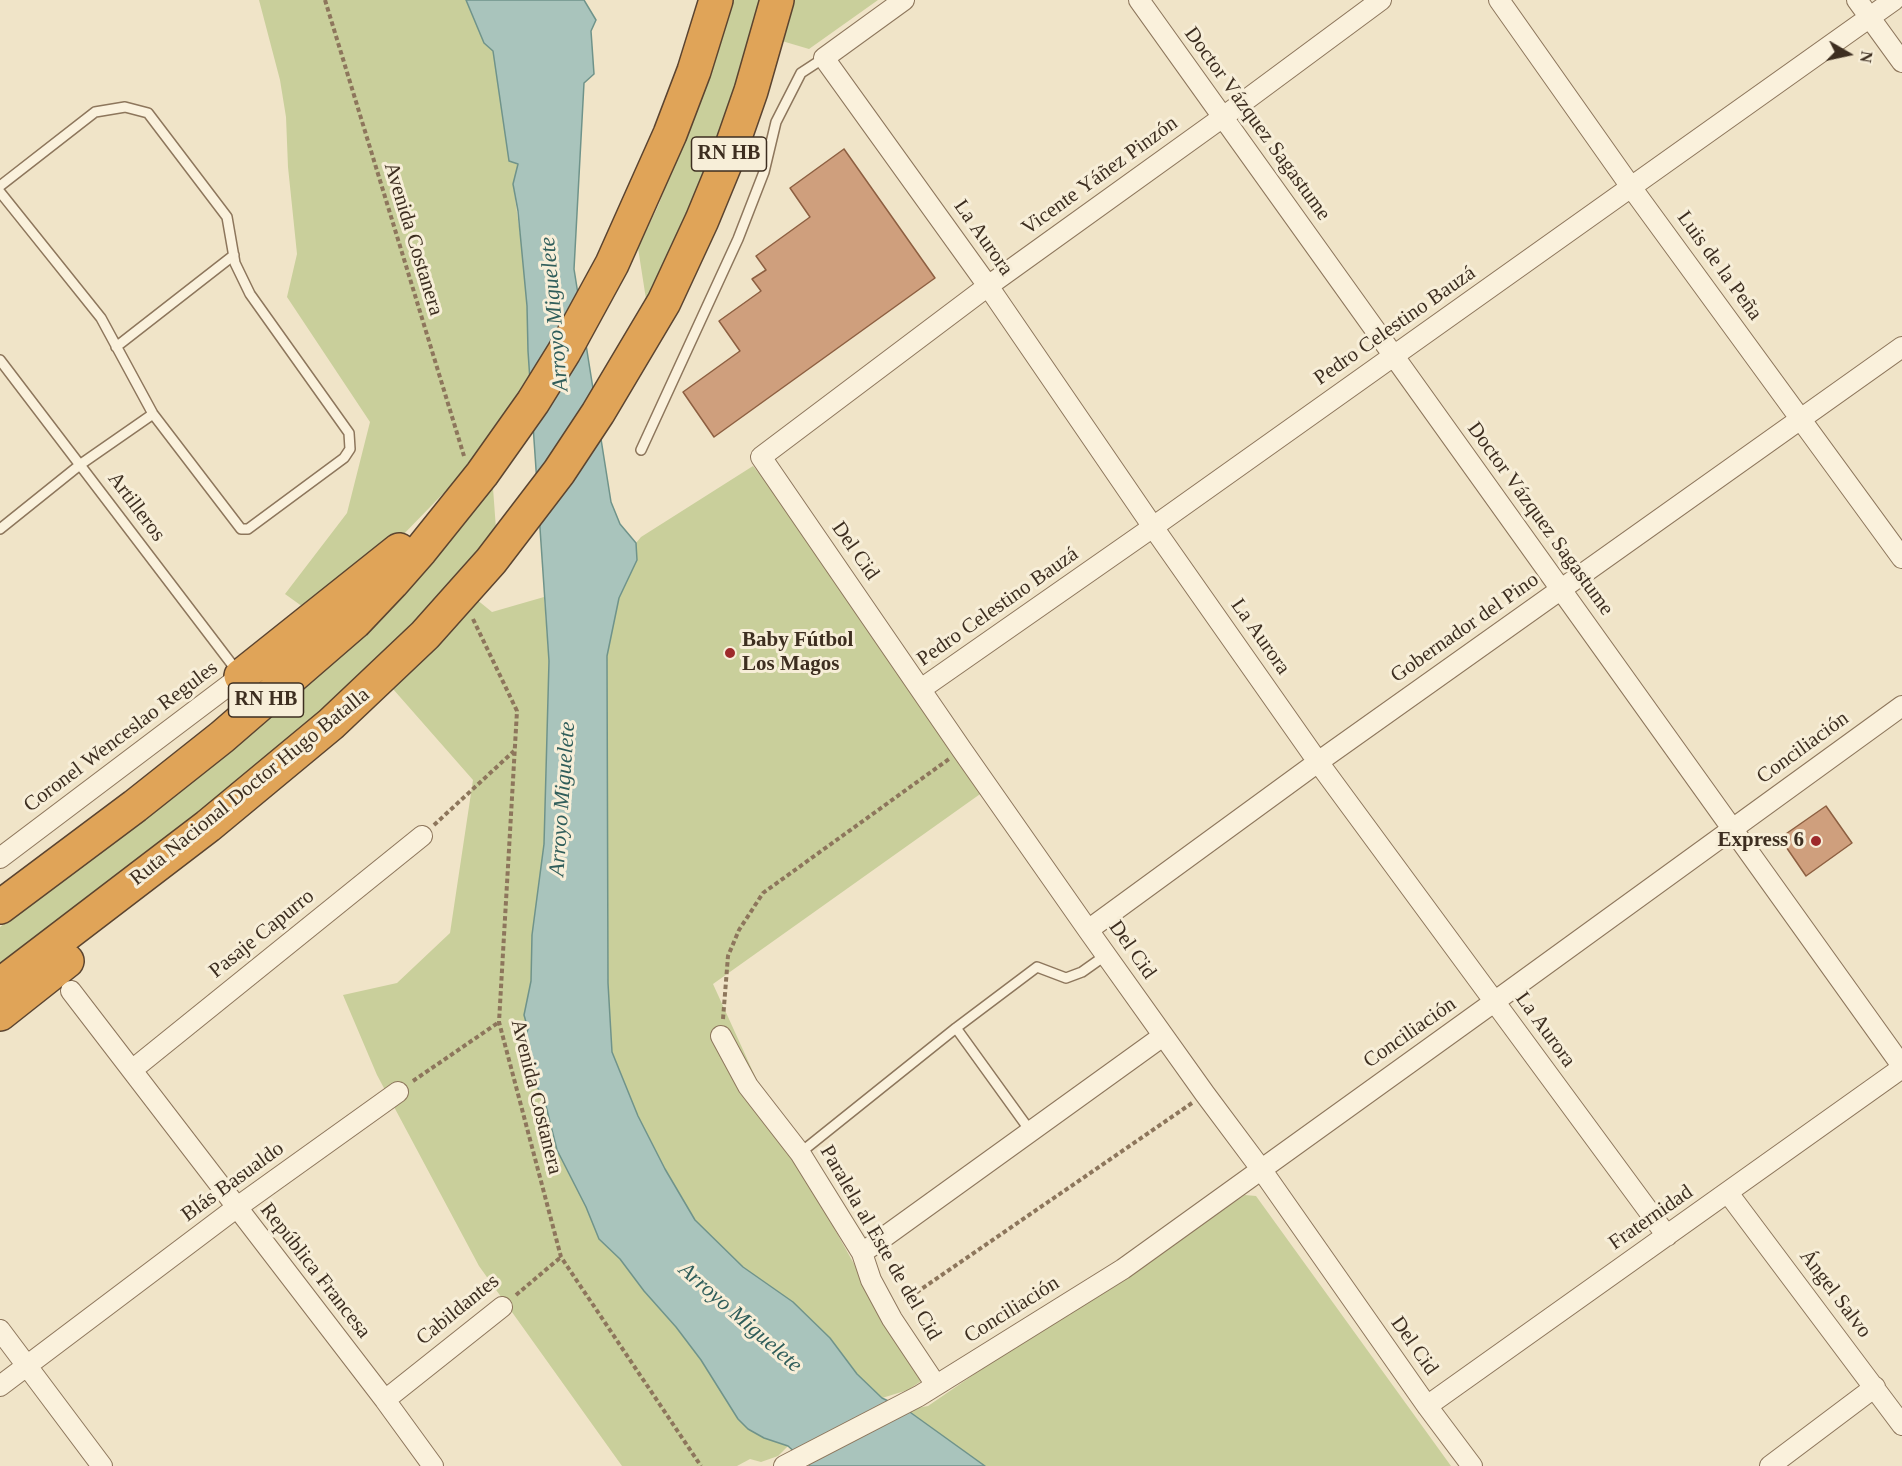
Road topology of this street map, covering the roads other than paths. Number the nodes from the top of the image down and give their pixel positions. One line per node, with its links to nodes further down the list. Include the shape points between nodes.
1 (716, 0): 27 (highway, RN HB, via 694,71 642,200 607,274 533,402)
2 (777, 0): 36 (highway, Ruta Nacional Doctor Hugo Batalla / RN HB, via 751,92 702,220 636,350 559,472 502,547 425,635 314,739)
3 (904, 0): 10 (street)
4 (1139, 0): 12 (street, Doctor Vázquez Sagastume)
5 (1381, 0): 12 (street, Vicente Yáñez Pinzón)
6 (1499, 0): 14 (street, Luis de la Peña)
7 (1857, 0): 9 (street)
8 (1894, 0): 9 (street, Pedro Celestino Bauzá)
9 (1870, 18): 11 (street); 14 (street, Pedro Celestino Bauzá)
10 (824, 57): 17 (street, La Aurora); 24 (lane, via 801,73 776,122 764,172 738,239)
11 (1902, 62)
12 (1223, 117): 17 (street, Vicente Yáñez Pinzón); 20 (street, Doctor Vázquez Sagastume)
13 (0, 186): 16 (lane, via 95,112 124,107 148,113 226,217)
14 (1631, 187): 20 (street, Pedro Celestino Bauzá); 23 (street, Luis de la Peña)
15 (0, 192): 18 (lane, via 101,318)
16 (234, 255): 18 (lane); 22 (lane, via 250,294 349,433 350,449 344,458 248,530 241,529)
17 (988, 286): 25 (street, Vicente Yáñez Pinzón); 28 (street, La Aurora)
18 (116, 346): 22 (lane)
19 (1902, 347): 23 (street, Gobernador del Pino)
20 (1394, 357): 28 (street, Pedro Celestino Bauzá); 31 (street, Doctor Vázquez Sagastume)
21 (0, 360): 26 (lane, Artilleros)
22 (153, 414): 26 (lane)
23 (1801, 419): 30 (street, Luis de la Peña); 31 (street, Gobernador del Pino)
24 (641, 450)
25 (761, 457): 33 (street, Del Cid)
26 (81, 464): 29 (lane); 32 (lane, Artilleros)
27 (447, 517): 32 (highway, via 407,544); 40 (highway, RN HB, via 355,622 279,689 135,806)
28 (1153, 527): 33 (street, Pedro Celestino Bauzá); 35 (street, La Aurora)
29 (0, 529)
30 (1902, 558)
31 (1561, 590): 35 (street, Gobernador del Pino); 37 (street, Doctor Vázquez Sagastume)
32 (241, 676): 39 (street, Coronel Wenceslao Regules)
33 (921, 689): 41 (street, Del Cid)
34 (1902, 706): 37 (street, Conciliación)
35 (1318, 762): 41 (street, Gobernador del Pino); 45 (street, La Aurora)
36 (208, 826): 43 (highway, Ruta Nacional Doctor Hugo Batalla / RN HB); 46 (highway, via 179,865 147,896)
37 (1733, 828): 45 (street, Conciliación); 50 (street, Doctor Vázquez Sagastume)
38 (422, 836): 51 (street, Pasaje Capurro)
39 (0, 858)
40 (0, 907)
41 (1088, 930): 42 (street, Del Cid)
42 (1106, 955): 47 (lane, via 1066,978 1037,967); 49 (street, Del Cid)
43 (0, 985)
44 (70, 991): 51 (street, República Francesa)
45 (1494, 1002): 55 (street, Conciliación); 58 (street, La Aurora)
46 (0, 1014)
47 (956, 1028): 53 (lane); 54 (lane)
48 (722, 1036): 54 (street, Paralela al Este de del Cid, via 748,1086)
49 (1163, 1036): 53 (street); 55 (street, Del Cid)
50 (1902, 1067): 56 (street, Fraternidad)
51 (132, 1070): 57 (street, República Francesa)
52 (398, 1092): 57 (street, Blás Basualdo)
53 (1031, 1132): 59 (street)
54 (800, 1153): 59 (street, Paralela al Este de del Cid)
55 (1261, 1169): 63 (street, Conciliación, via 1123,1269); 67 (street, Del Cid)
56 (1728, 1193): 58 (street, Fraternidad); 65 (street, Ángel Salvo)
57 (236, 1208): 62 (street, Blás Basualdo); 66 (street, República Francesa)
58 (1667, 1236): 67 (street, Fraternidad)
59 (862, 1253): 63 (street, Paralela al Este de del Cid, via 871,1280)
60 (502, 1306): 66 (street, Cabildantes)
61 (0, 1330): 62 (street)
62 (28, 1366): 64 (street, Blás Basualdo); 69 (street)
63 (936, 1385): 71 (street, Conciliación)
64 (0, 1386)
65 (1875, 1387): 68 (street, Ángel Salvo); 73 (street)
66 (385, 1400): 70 (street, República Francesa)
67 (1427, 1407): 72 (street, Del Cid)
68 (1902, 1425)
69 (102, 1466)
70 (432, 1466)
71 (784, 1466)
72 (1472, 1466)
73 (1770, 1466)

